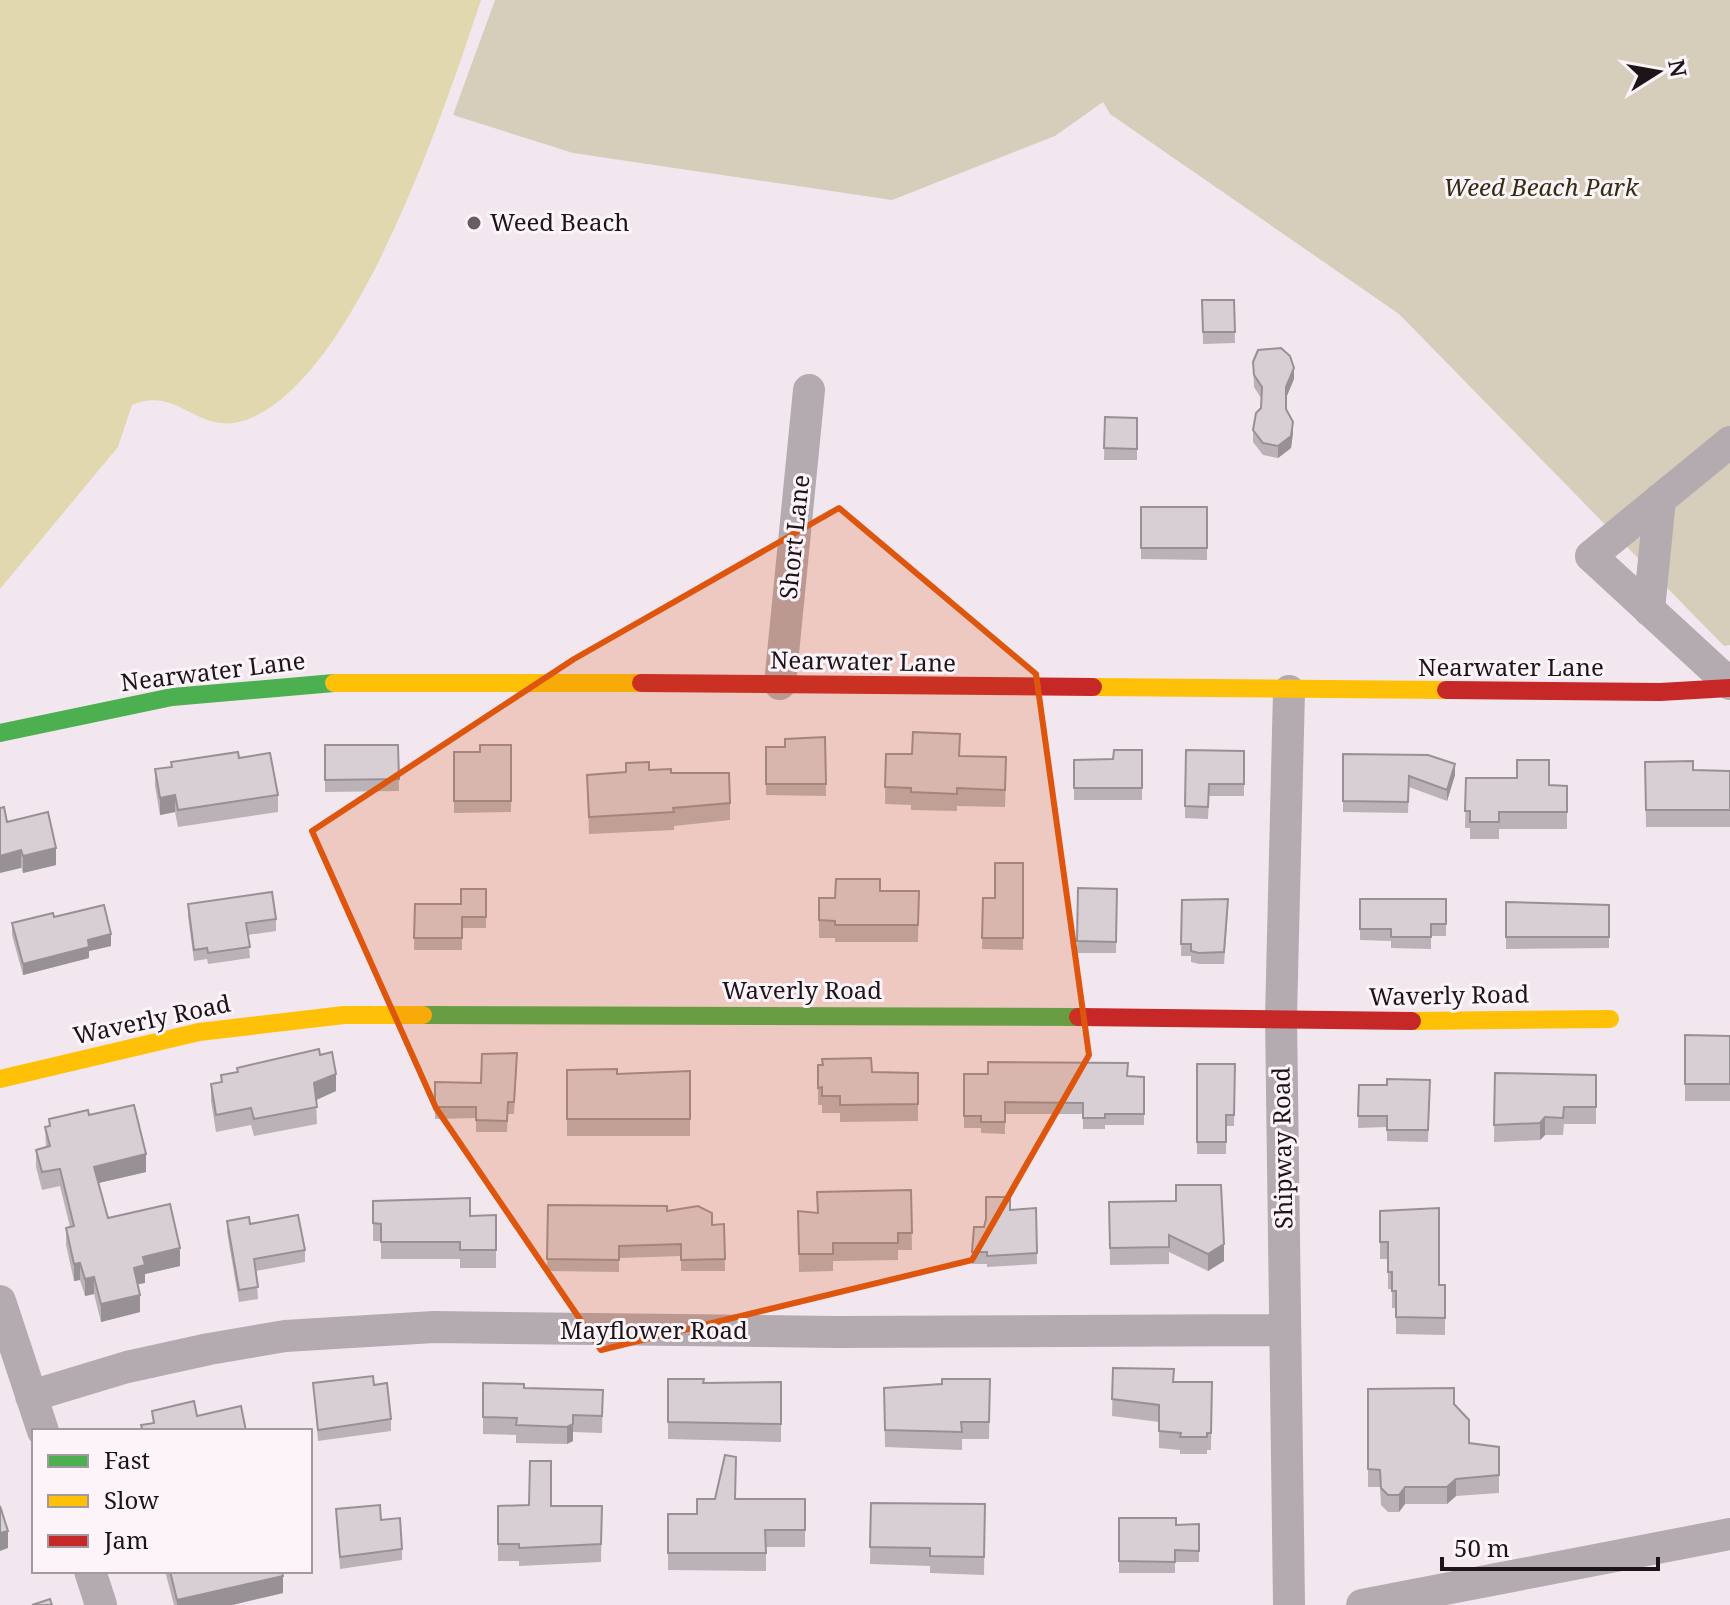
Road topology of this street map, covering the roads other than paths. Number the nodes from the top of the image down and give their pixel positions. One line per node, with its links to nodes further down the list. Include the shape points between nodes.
1 (809, 390): 5 (street, Short Lane)
2 (1730, 442): 3 (street)
3 (1660, 499): 4 (street); 4 (street, via 1591,556)
4 (1649, 610): 6 (street)
5 (780, 684): 7 (street, Nearwater Lane); 8 (street, Nearwater Lane, via 297,684 172,697)
6 (1730, 686): 7 (street, Nearwater Lane, via 1660,692)
7 (1289, 691): 9 (street, Shipway Road)
8 (0, 733)
9 (1281, 1017): 10 (street, Waverly Road, via 1329,1022); 11 (street, Waverly Road, via 344,1015 199,1032); 13 (street, Shipway Road)
10 (1610, 1019)
11 (0, 1079)
12 (0, 1301): 14 (street)
13 (1285, 1330): 14 (street, Mayflower Road, via 434,1327 285,1336 127,1367); 19 (street, Shipway Road)
14 (31, 1396): 15 (street)
15 (42, 1429)
16 (1730, 1534): 20 (street)
17 (91, 1573): 18 (street)
18 (101, 1605)
19 (1289, 1605)
20 (1362, 1605)

